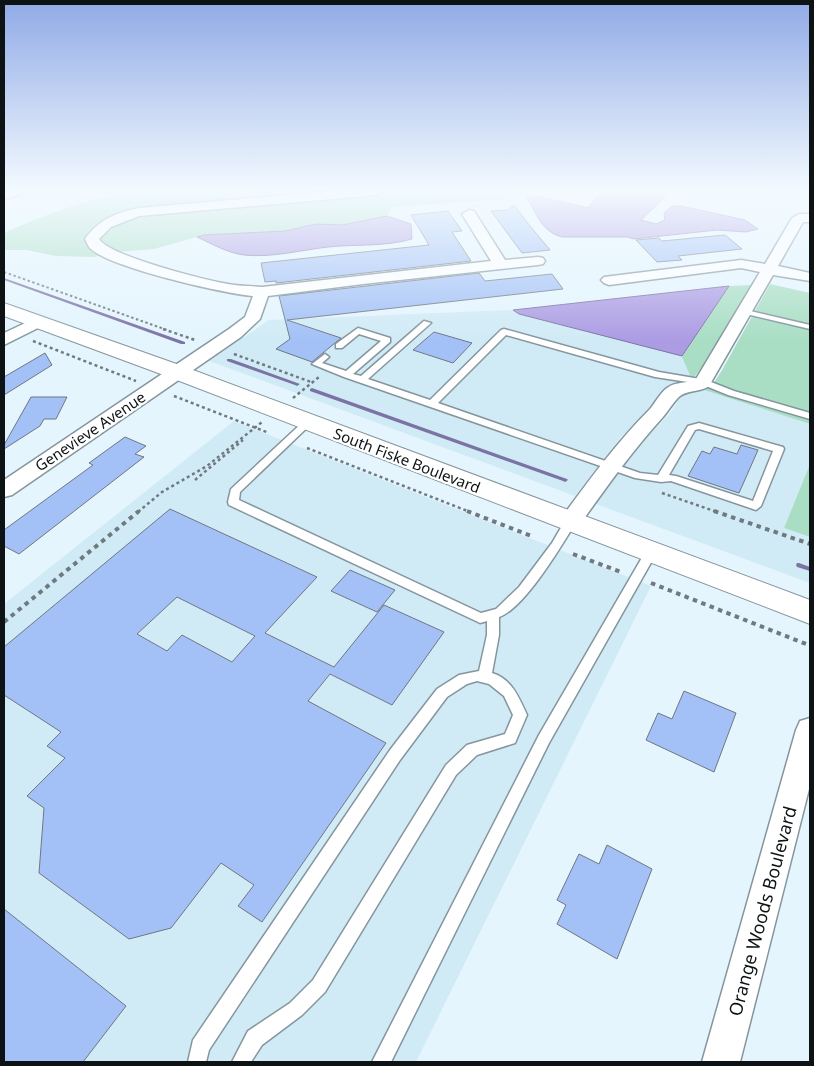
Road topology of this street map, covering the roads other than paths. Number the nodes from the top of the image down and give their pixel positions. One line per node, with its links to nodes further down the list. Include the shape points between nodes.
1 (93, 241): 9 (street, via 114,256 157,270 228,289)
2 (485, 241): 5 (street)
3 (786, 241): 6 (street)
4 (538, 262): 5 (street)
5 (501, 266): 9 (street)
6 (770, 268): 7 (street); 8 (street, via 741,264); 11 (street)
7 (810, 277)
8 (609, 280)
9 (262, 292): 20 (street, Genevieve Avenue, via 252,319)
10 (4, 309): 14 (main road, South Fiske Boulevard)
11 (746, 310): 13 (lane); 21 (street)
12 (427, 323): 19 (lane)
13 (810, 327)
14 (35, 331): 15 (street); 20 (main road, South Fiske Boulevard)
15 (4, 340)
16 (338, 346): 18 (lane, via 358,331 388,340)
17 (325, 357): 18 (lane, via 316,364)
18 (347, 374): 19 (lane)
19 (362, 380): 22 (lane)
20 (171, 382): 24 (main road, South Fiske Boulevard, via 277,410); 27 (street, Genevieve Avenue)
21 (704, 382): 22 (lane, via 658,375 504,332); 23 (lane); 25 (street, via 672,393)
22 (432, 404): 25 (lane)
23 (810, 416)
24 (308, 422): 28 (main road, South Fiske Boulevard); 31 (lane, via 235,491 233,502 480,618)
25 (611, 466): 26 (lane, via 639,476); 28 (street)
26 (661, 479): 26 (lane, via 672,478 756,506 779,450 699,426 691,428)
27 (4, 490)
28 (570, 522): 29 (main road, South Fiske Boulevard); 31 (lane, via 523,590 500,612)
29 (651, 552): 30 (main road, South Fiske Boulevard); 36 (lane, via 544,739)
30 (810, 612)
31 (493, 614): 32 (lane, via 493,635)
32 (484, 678): 34 (lane, via 464,679 442,693 395,754 200,1047); 35 (lane, via 493,679 509,692 520,715 510,739 472,750 451,770 319,986 296,1008 254,1038)
33 (810, 730): 37 (street, Orange Woods Boulevard)
34 (197, 1062)
35 (241, 1062)
36 (381, 1062)
37 (721, 1062)

